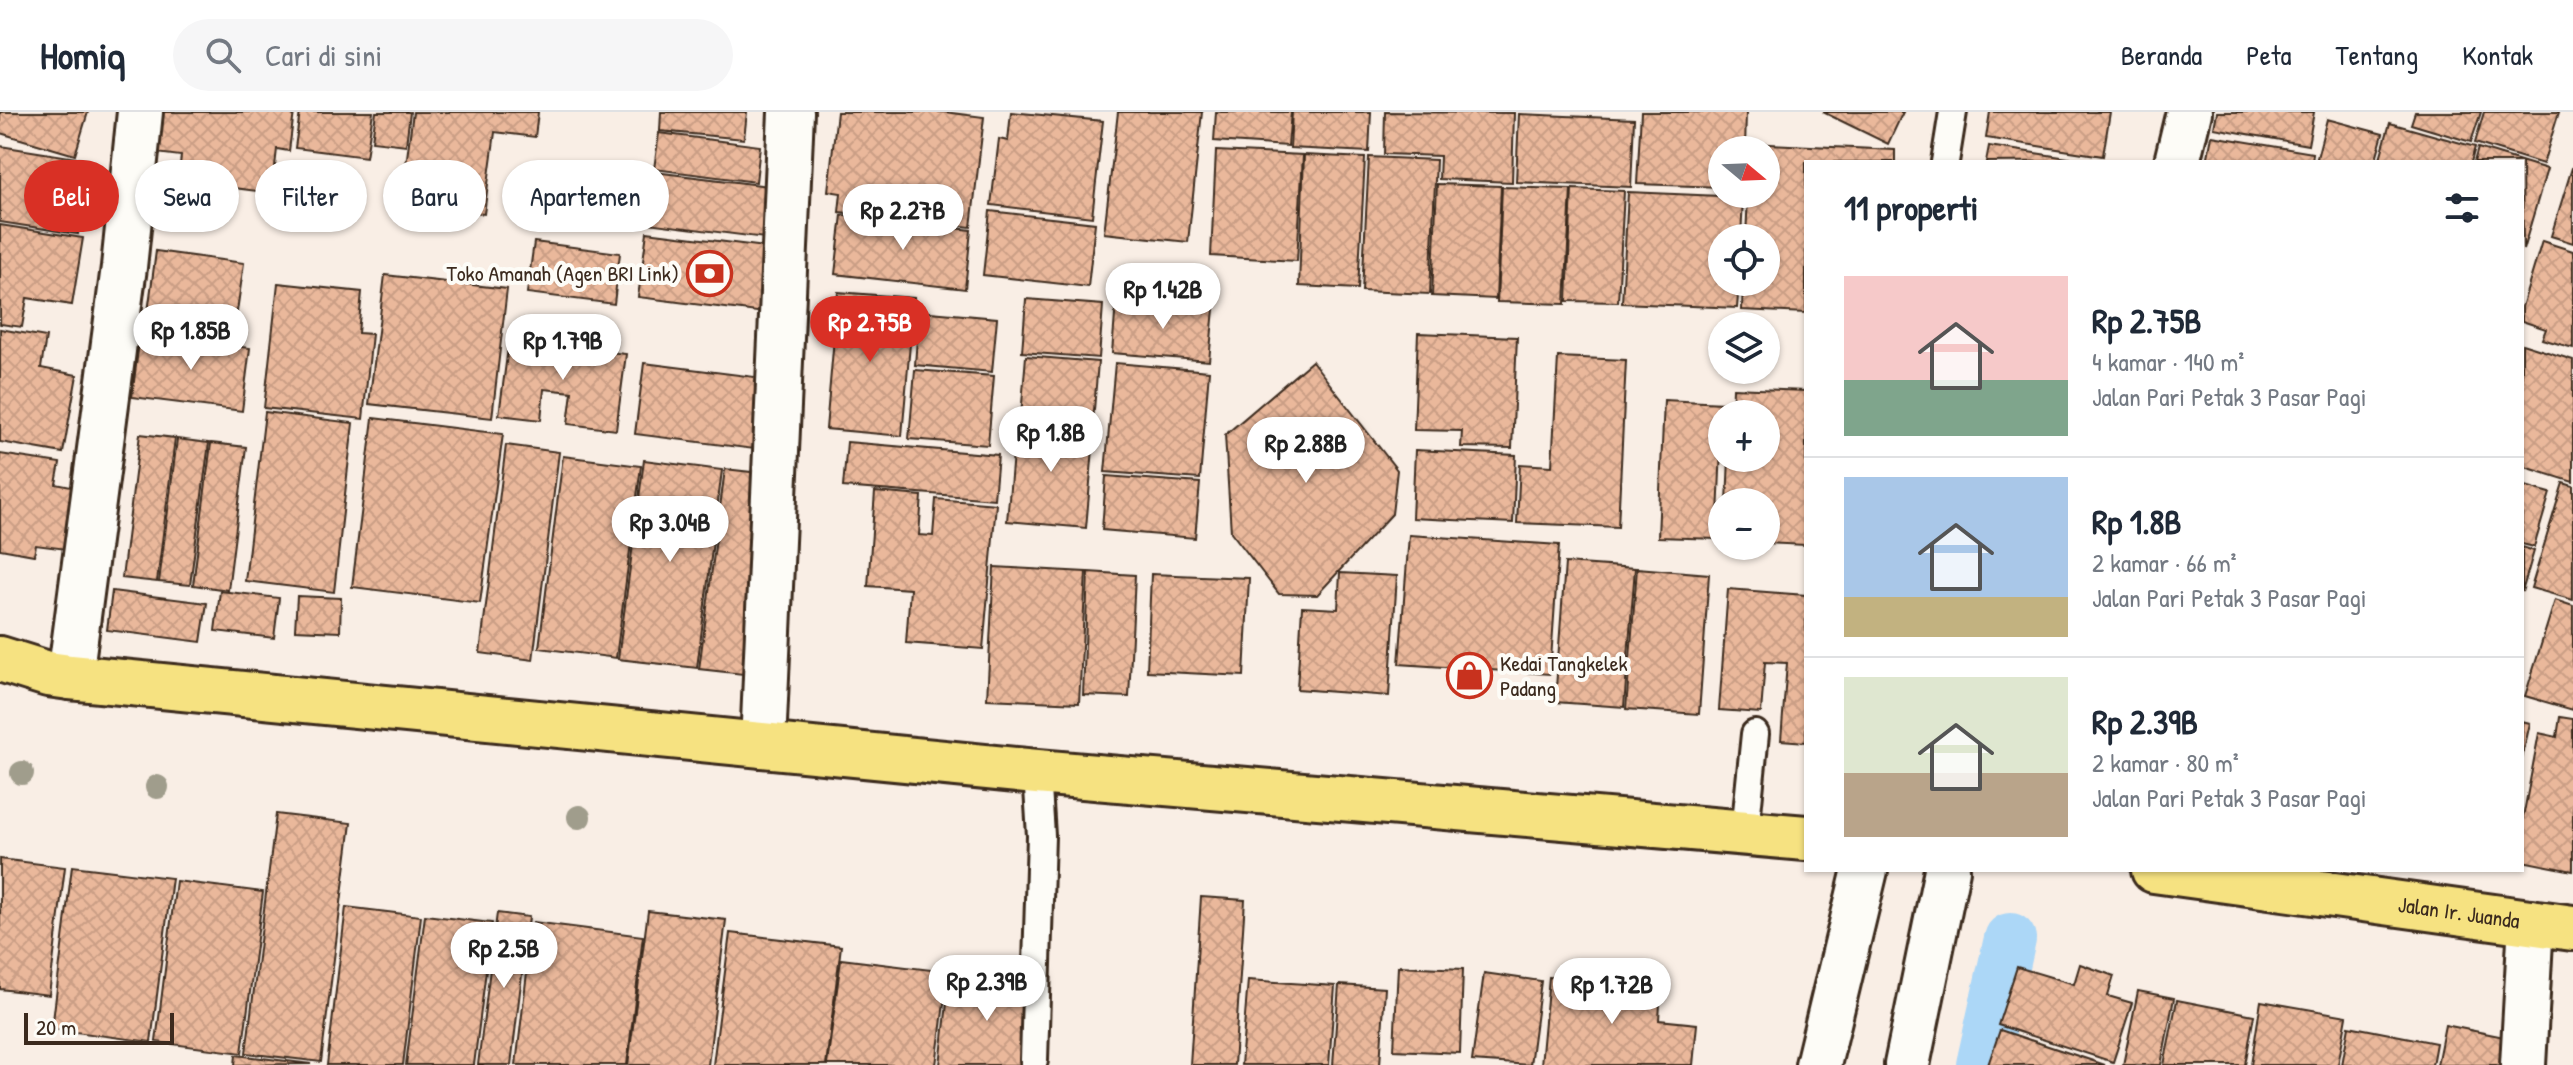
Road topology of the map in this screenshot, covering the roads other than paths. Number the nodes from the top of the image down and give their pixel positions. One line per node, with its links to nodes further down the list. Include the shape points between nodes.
1 (140, 112): 8 (street, via 124,267)
2 (791, 112): 11 (street)
3 (1953, 112): 5 (lane)
4 (2189, 112): 6 (street)
5 (1945, 160)
6 (2177, 160)
7 (0, 659): 8 (main road)
8 (59, 675): 9 (main road); 11 (main road)
9 (0, 690)
10 (1755, 734): 13 (lane)
11 (763, 745): 12 (main road)
12 (1037, 772): 13 (main road); 20 (lane, via 1041,836)
13 (1745, 832): 14 (main road)
14 (1804, 838)
15 (1865, 872): 21 (street)
16 (1947, 872): 22 (street)
17 (2168, 872): 18 (main road, Jalan Ir. Juanda)
18 (2531, 922): 19 (main road, Jalan Ir. Juanda); 23 (street)
19 (2573, 928)
20 (1034, 1060)
21 (1818, 1065)
22 (1907, 1065)
23 (2523, 1065)

